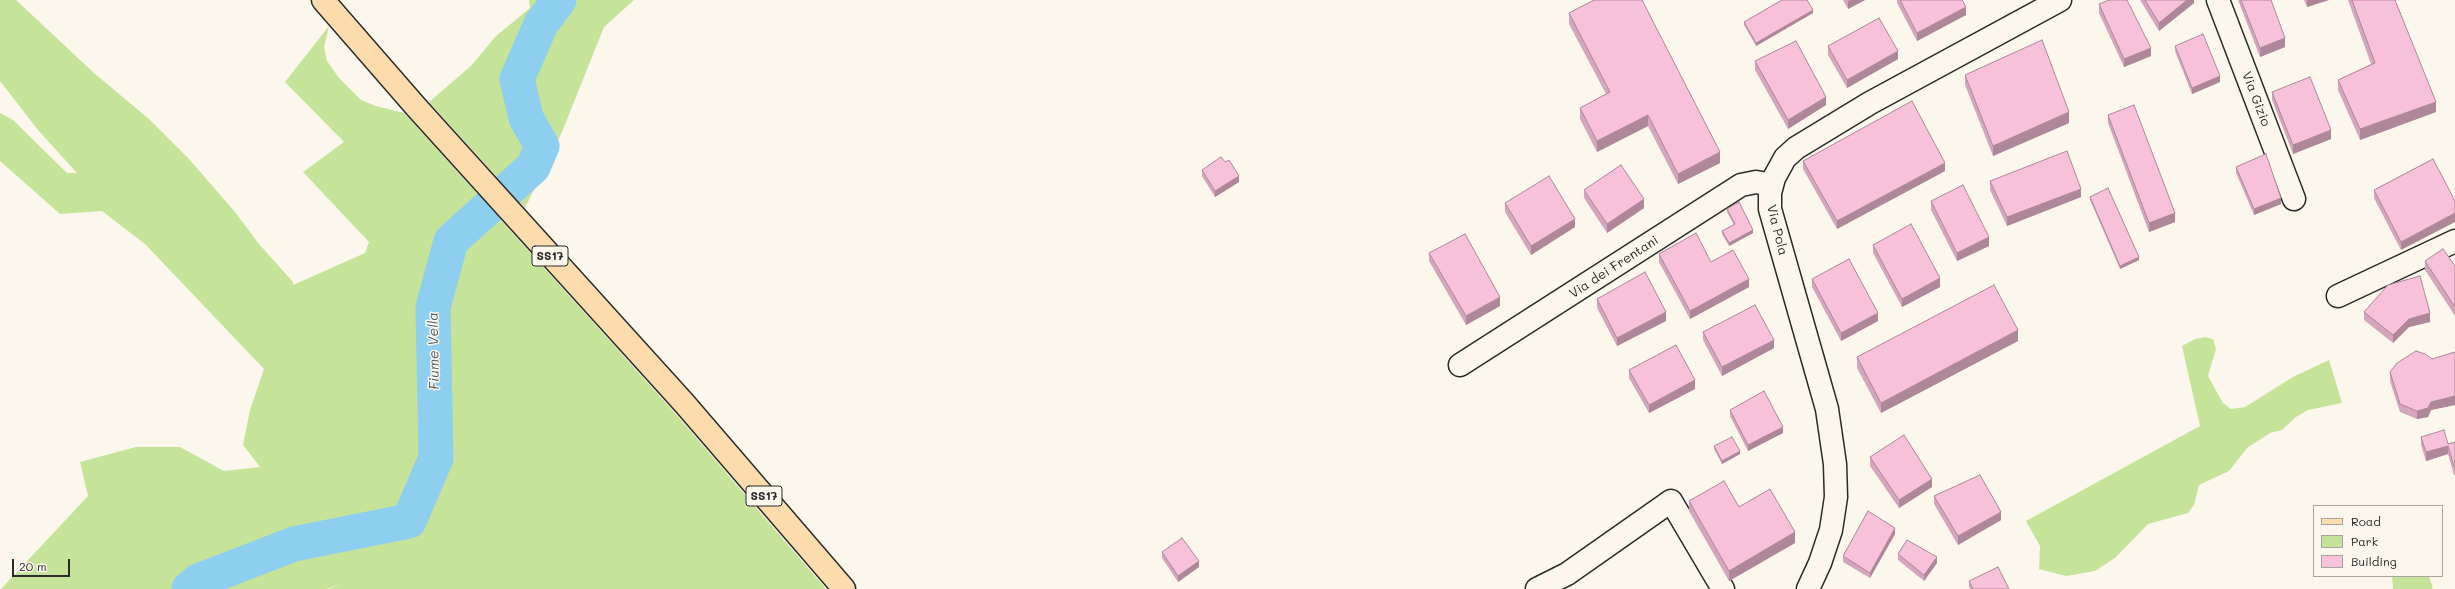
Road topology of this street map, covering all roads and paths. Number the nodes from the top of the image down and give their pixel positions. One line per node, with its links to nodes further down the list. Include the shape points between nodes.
1 (324, 0): 9 (main road, SS17, via 417,108 684,403)
2 (2060, 0): 4 (street, Via Pola, via 1870,103 1796,148 1781,164)
3 (2218, 0): 5 (street, Via Gizio)
4 (1772, 185): 8 (street, Via dei Frentani, via 1756,182 1741,185); 12 (street, Via Pola, via 1771,213 1828,409 1836,464 1836,497 1831,530)
5 (2294, 199)
6 (2455, 241): 7 (street)
7 (2338, 296)
8 (1460, 366)
9 (844, 589)
10 (1537, 589): 11 (street, via 1567,574 1671,501)
11 (1723, 589)
12 (1808, 589)

